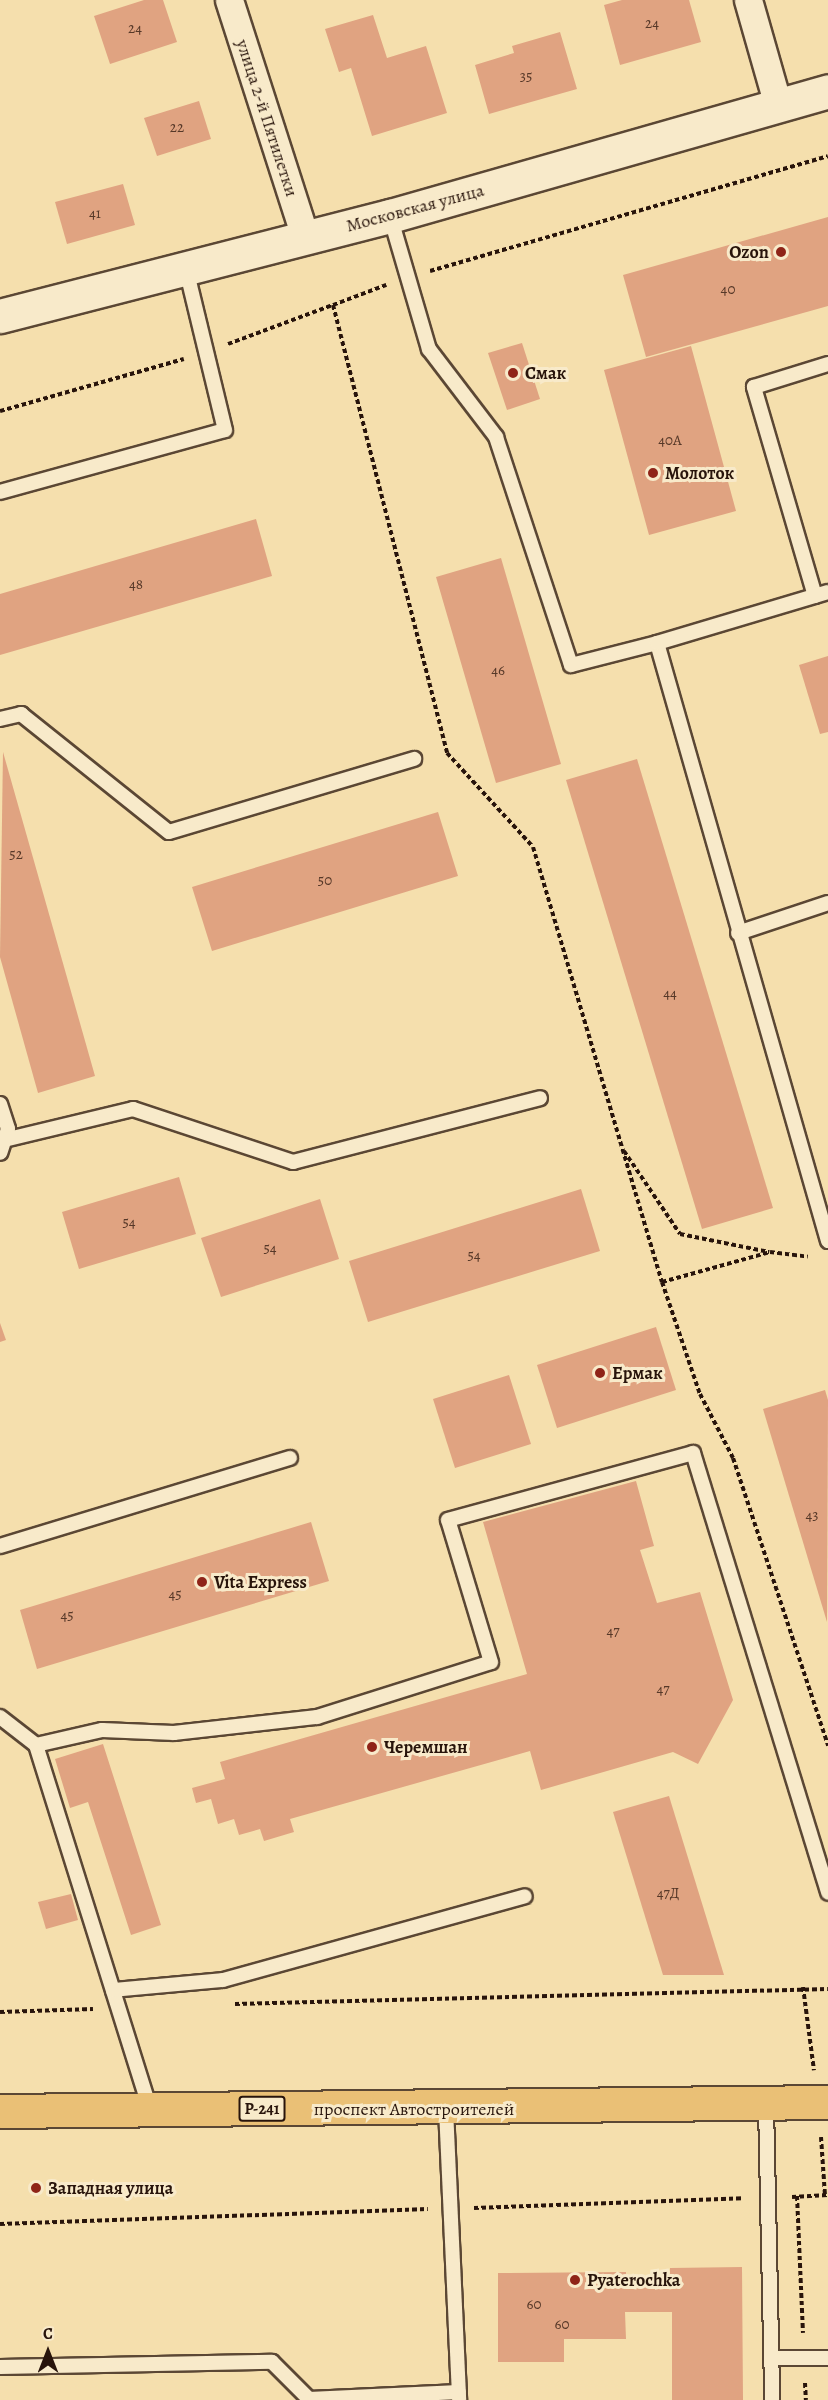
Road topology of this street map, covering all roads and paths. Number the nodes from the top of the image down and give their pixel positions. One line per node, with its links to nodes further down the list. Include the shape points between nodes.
1 (230, 0): 7 (street, улица 2-й Пятилетки)
2 (748, 0): 4 (street)
3 (828, 91): 4 (street, Московская улица)
4 (778, 105): 6 (street, Московская улица)
5 (828, 156): 9 (path)
6 (390, 216): 7 (street, Московская улица); 9 (lane)
7 (305, 237): 8 (street, Московская улица)
8 (185, 267): 11 (street, Московская улица); 12 (lane)
9 (405, 278): 10 (path); 17 (lane, via 429,349 496,437 572,665)
10 (333, 305): 12 (path); 25 (path, via 447,753 532,847)
11 (0, 316)
12 (207, 352): 14 (path); 15 (lane, via 225,430)
13 (828, 364): 16 (lane, via 754,387)
14 (0, 411)
15 (0, 492)
16 (821, 594): 17 (lane)
17 (657, 643): 21 (lane)
18 (0, 719): 19 (lane, via 21,714 169,832)
19 (414, 759)
20 (828, 903): 21 (lane)
21 (738, 933): 26 (lane)
22 (540, 1098): 24 (lane, via 293,1162 133,1109)
23 (0, 1104): 24 (lane)
24 (2, 1145)
25 (621, 1147): 27 (path, via 680,1234); 29 (path)
26 (828, 1241)
27 (770, 1252): 28 (path); 29 (path)
28 (816, 1258)
29 (662, 1282): 34 (path, via 700,1394 733,1458)
30 (290, 1458): 31 (lane)
31 (0, 1546)
32 (0, 1718): 33 (lane)
33 (36, 1745): 35 (lane, via 102,1730 174,1733 316,1717 491,1662 448,1520 693,1453); 39 (lane)
34 (828, 1746)
35 (824, 1864): 36 (lane)
36 (828, 1893)
37 (525, 1896): 39 (lane, via 223,1980)
38 (828, 1989): 40 (path)
39 (113, 1990): 41 (lane)
40 (224, 2005)
41 (117, 2008): 42 (path); 46 (lane)
42 (0, 2012)
43 (828, 2102): 44 (highway, проспект Автостроителей / Р-241)
44 (766, 2104): 45 (highway, проспект Автостроителей / Р-241); 50 (lane)
45 (446, 2109): 46 (highway, проспект Автостроителей / Р-241); 51 (lane)
46 (151, 2110): 47 (highway, проспект Автостроителей / Р-241)
47 (0, 2111)
48 (828, 2195): 49 (path)
49 (797, 2196): 50 (path); 54 (path)
50 (768, 2198): 51 (path); 53 (lane)
51 (451, 2208): 52 (path); 57 (lane)
52 (0, 2224)
53 (771, 2358): 54 (lane); 58 (lane)
54 (804, 2358): 55 (lane); 59 (path)
55 (828, 2358)
56 (0, 2367): 57 (lane, via 272,2362 309,2399)
57 (459, 2396)
58 (772, 2400)
59 (806, 2400)

